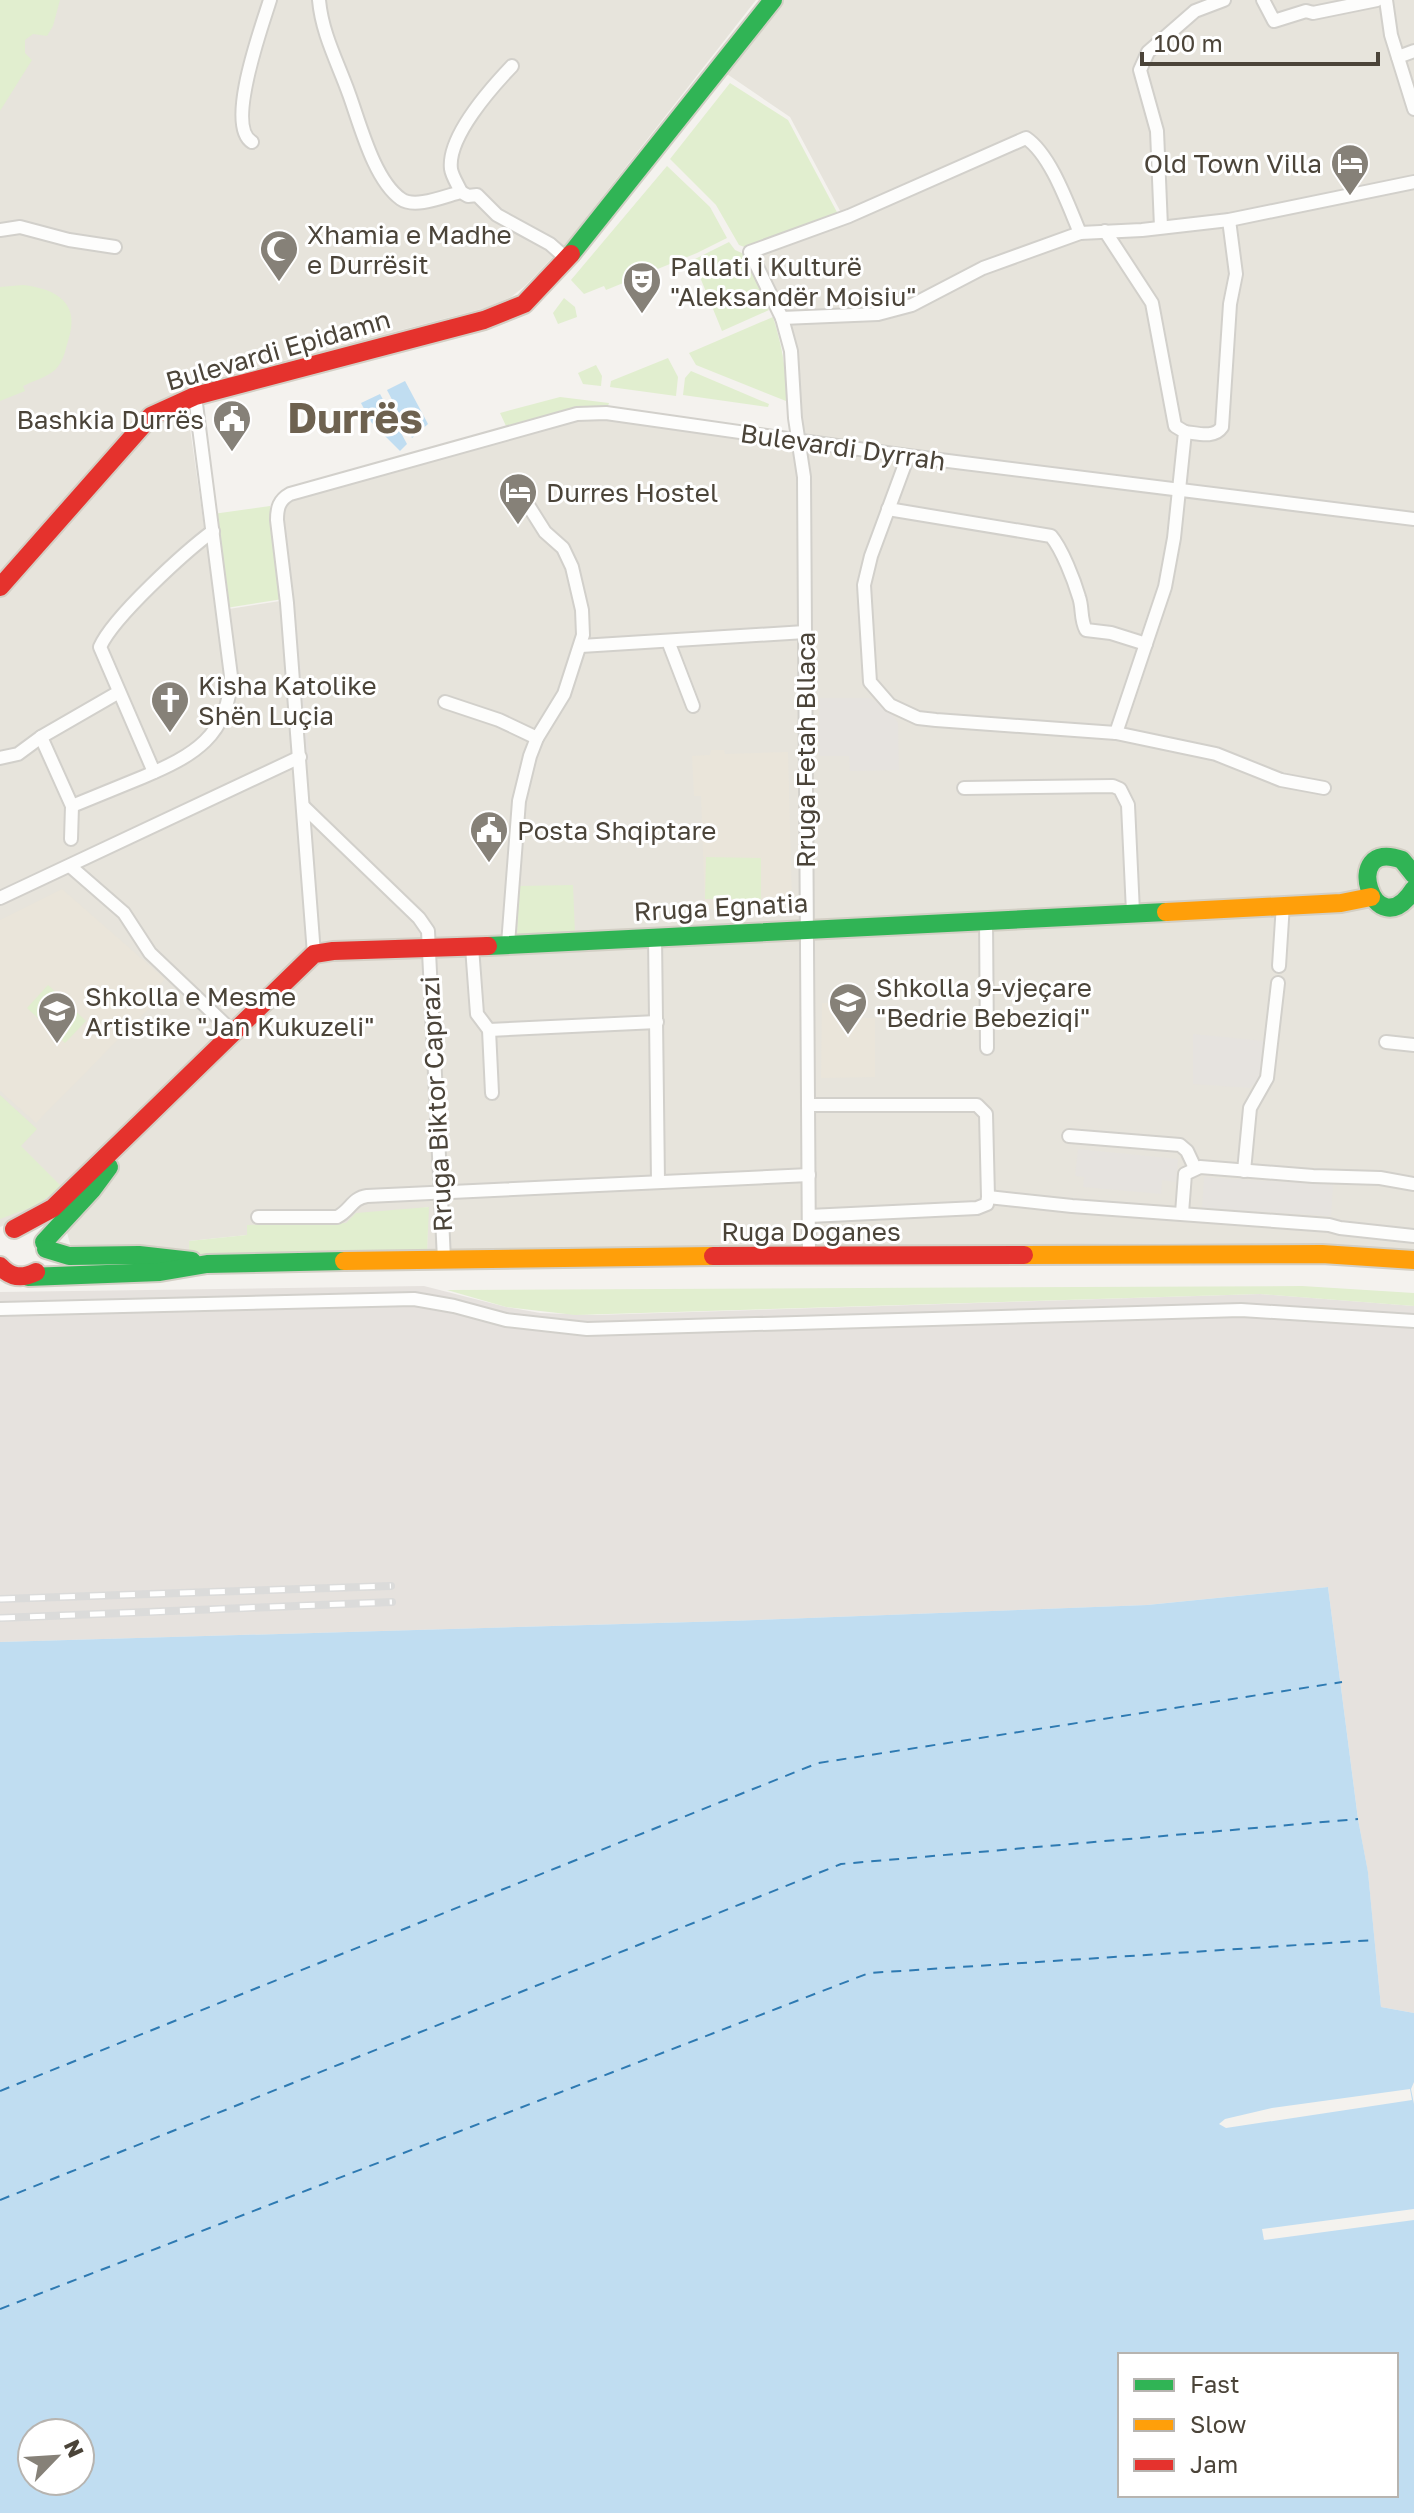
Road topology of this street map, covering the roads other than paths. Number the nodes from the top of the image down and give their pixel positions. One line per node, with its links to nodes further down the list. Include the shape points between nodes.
1 (270, 0): 13 (street, via 245,93 242,127)
2 (319, 0): 15 (street, via 324,30 386,181 402,201)
3 (773, 0): 22 (main road, Bulevardi Epidamn)
4 (1224, 0): 8 (street)
5 (1263, 0): 6 (street, via 1274,21)
6 (1377, 0)
7 (1386, 0): 10 (street)
8 (1192, 5): 17 (street, via 1148,52 1140,70 1157,131)
9 (1414, 51): 10 (street)
10 (1398, 57): 12 (street)
11 (512, 66): 15 (street, via 463,129 451,170)
12 (1414, 109)
13 (252, 142)
14 (1414, 182): 16 (street)
15 (461, 192): 22 (street, via 477,195 497,215)
16 (1229, 220): 17 (street); 25 (street, via 1235,287 1222,427 1213,434)
17 (1161, 227): 19 (street)
18 (0, 230): 21 (street, via 20,227)
19 (1105, 231): 20 (street); 25 (street, via 1152,303 1175,426)
20 (1080, 233): 23 (street, via 983,268 912,305 878,314); 23 (street, Rruga Fetah Bllaca, via 1047,163 1026,138 849,216 750,252)
21 (115, 247)
22 (567, 259): 24 (main road, Bulevardi Epidamn, via 524,304 499,315)
23 (782, 318): 26 (street, Rruga Fetah Bllaca, via 791,351)
24 (195, 396): 32 (street); 33 (main road, Bulevardi Epidamn, via 151,416)
25 (1185, 432): 28 (street)
26 (799, 441): 27 (street, Bulevardi Dyrrah); 34 (street, Rruga Fetah Bllaca); 44 (street, Bulevardi Dyrrah, via 614,414 577,414 282,498 277,520)
27 (908, 456): 28 (street, Bulevardi Dyrrah); 30 (street)
28 (1179, 490): 31 (street, Bulevardi Dyrrah); 36 (street, via 1165,587)
29 (528, 505): 37 (street, via 572,567 582,610)
30 (888, 509): 36 (street, via 1051,536 1079,595 1086,630); 41 (street, via 864,585 870,682 890,705 918,718)
31 (1414, 519)
32 (213, 531): 38 (street, via 104,638 102,655); 46 (street, via 231,676 228,704 204,744)
33 (4, 575)
34 (805, 632): 35 (street); 61 (street, Rruga Fetah Bllaca)
35 (668, 641): 37 (street); 40 (street)
36 (1146, 644): 41 (street)
37 (581, 646): 43 (street, via 564,694)
38 (119, 692): 42 (street); 46 (street)
39 (445, 702): 43 (street)
40 (693, 706)
41 (1116, 733): 48 (street, via 1216,754 1281,780)
42 (41, 737): 45 (street, via 18,754); 49 (street)
43 (537, 738): 63 (street, via 519,801)
44 (300, 757): 50 (street); 54 (street)
45 (0, 758)
46 (154, 772): 49 (street)
47 (964, 788): 59 (street, via 1120,789 1128,805)
48 (1324, 788)
49 (72, 806): 51 (street)
50 (304, 807): 65 (street, Rruga Biktor Caprazi, via 419,918 428,931); 66 (street)
51 (71, 839)
52 (1414, 846): 53 (main road)
53 (1400, 859): 55 (main road, via 1411,868); 56 (main road, via 1384,858 1370,867 1365,882)
54 (70, 866): 57 (street); 71 (street, via 124,913 150,953)
55 (1414, 888): 56 (main road, via 1407,900 1392,907)
56 (1371, 897): 58 (main road, Rruga Egnatia)
57 (0, 898)
58 (1283, 904): 59 (main road, Rruga Egnatia); 67 (street)
59 (1133, 912): 60 (main road, Rruga Egnatia)
60 (986, 920): 61 (main road, Rruga Egnatia); 74 (street)
61 (806, 929): 62 (main road, Rruga Egnatia); 76 (street, Rruga Fetah Bllaca)
62 (655, 937): 63 (main road, Rruga Egnatia); 69 (street)
63 (508, 944): 64 (main road, Rruga Egnatia)
64 (472, 947): 65 (main road, Rruga Egnatia); 70 (street, via 477,1014)
65 (428, 948): 66 (main road, Rruga Egnatia); 84 (street, Rruga Biktor Caprazi)
66 (314, 954): 71 (main road)
67 (1279, 966)
68 (1278, 983): 80 (street, via 1267,1078 1250,1108)
69 (657, 1022): 70 (street); 82 (street)
70 (489, 1030): 75 (street)
71 (233, 1032): 77 (main road)
72 (1386, 1042): 73 (street)
73 (1414, 1045)
74 (987, 1048)
75 (492, 1093)
76 (808, 1105): 81 (street, Rruga Fetah Bllaca); 85 (street, via 977,1105 986,1114)
77 (142, 1123): 89 (main road, via 53,1208); 91 (main road)
78 (1069, 1136): 79 (street, via 1180,1145)
79 (1195, 1168): 80 (street); 86 (street, via 1185,1174)
80 (1244, 1171): 83 (street)
81 (809, 1175): 82 (street); 87 (street, Rruga Fetah Bllaca)
82 (658, 1182): 84 (street)
83 (1414, 1184)
84 (441, 1192): 88 (street, via 361,1197 337,1217); 93 (street, Rruga Biktor Caprazi)
85 (988, 1197): 86 (street); 87 (street, via 987,1204 977,1208)
86 (1182, 1213): 90 (street)
87 (809, 1216): 92 (street, Rruga Fetah Bllaca)
88 (258, 1217)
89 (5, 1233): 91 (main road, via 32,1230)
90 (1414, 1236)
91 (45, 1246): 95 (main road, via 69,1256 139,1255); 96 (main road, via 40,1269)
92 (809, 1258): 93 (main road, Ruga Doganes); 94 (main road, Ruga Doganes, via 1307,1254)
93 (444, 1259): 95 (main road, Ruga Doganes)
94 (1414, 1260)
95 (207, 1264): 96 (main road, via 160,1272)
96 (10, 1274)
97 (0, 1309): 98 (street, via 403,1299 535,1325 587,1329 1241,1310)
98 (1414, 1321)

